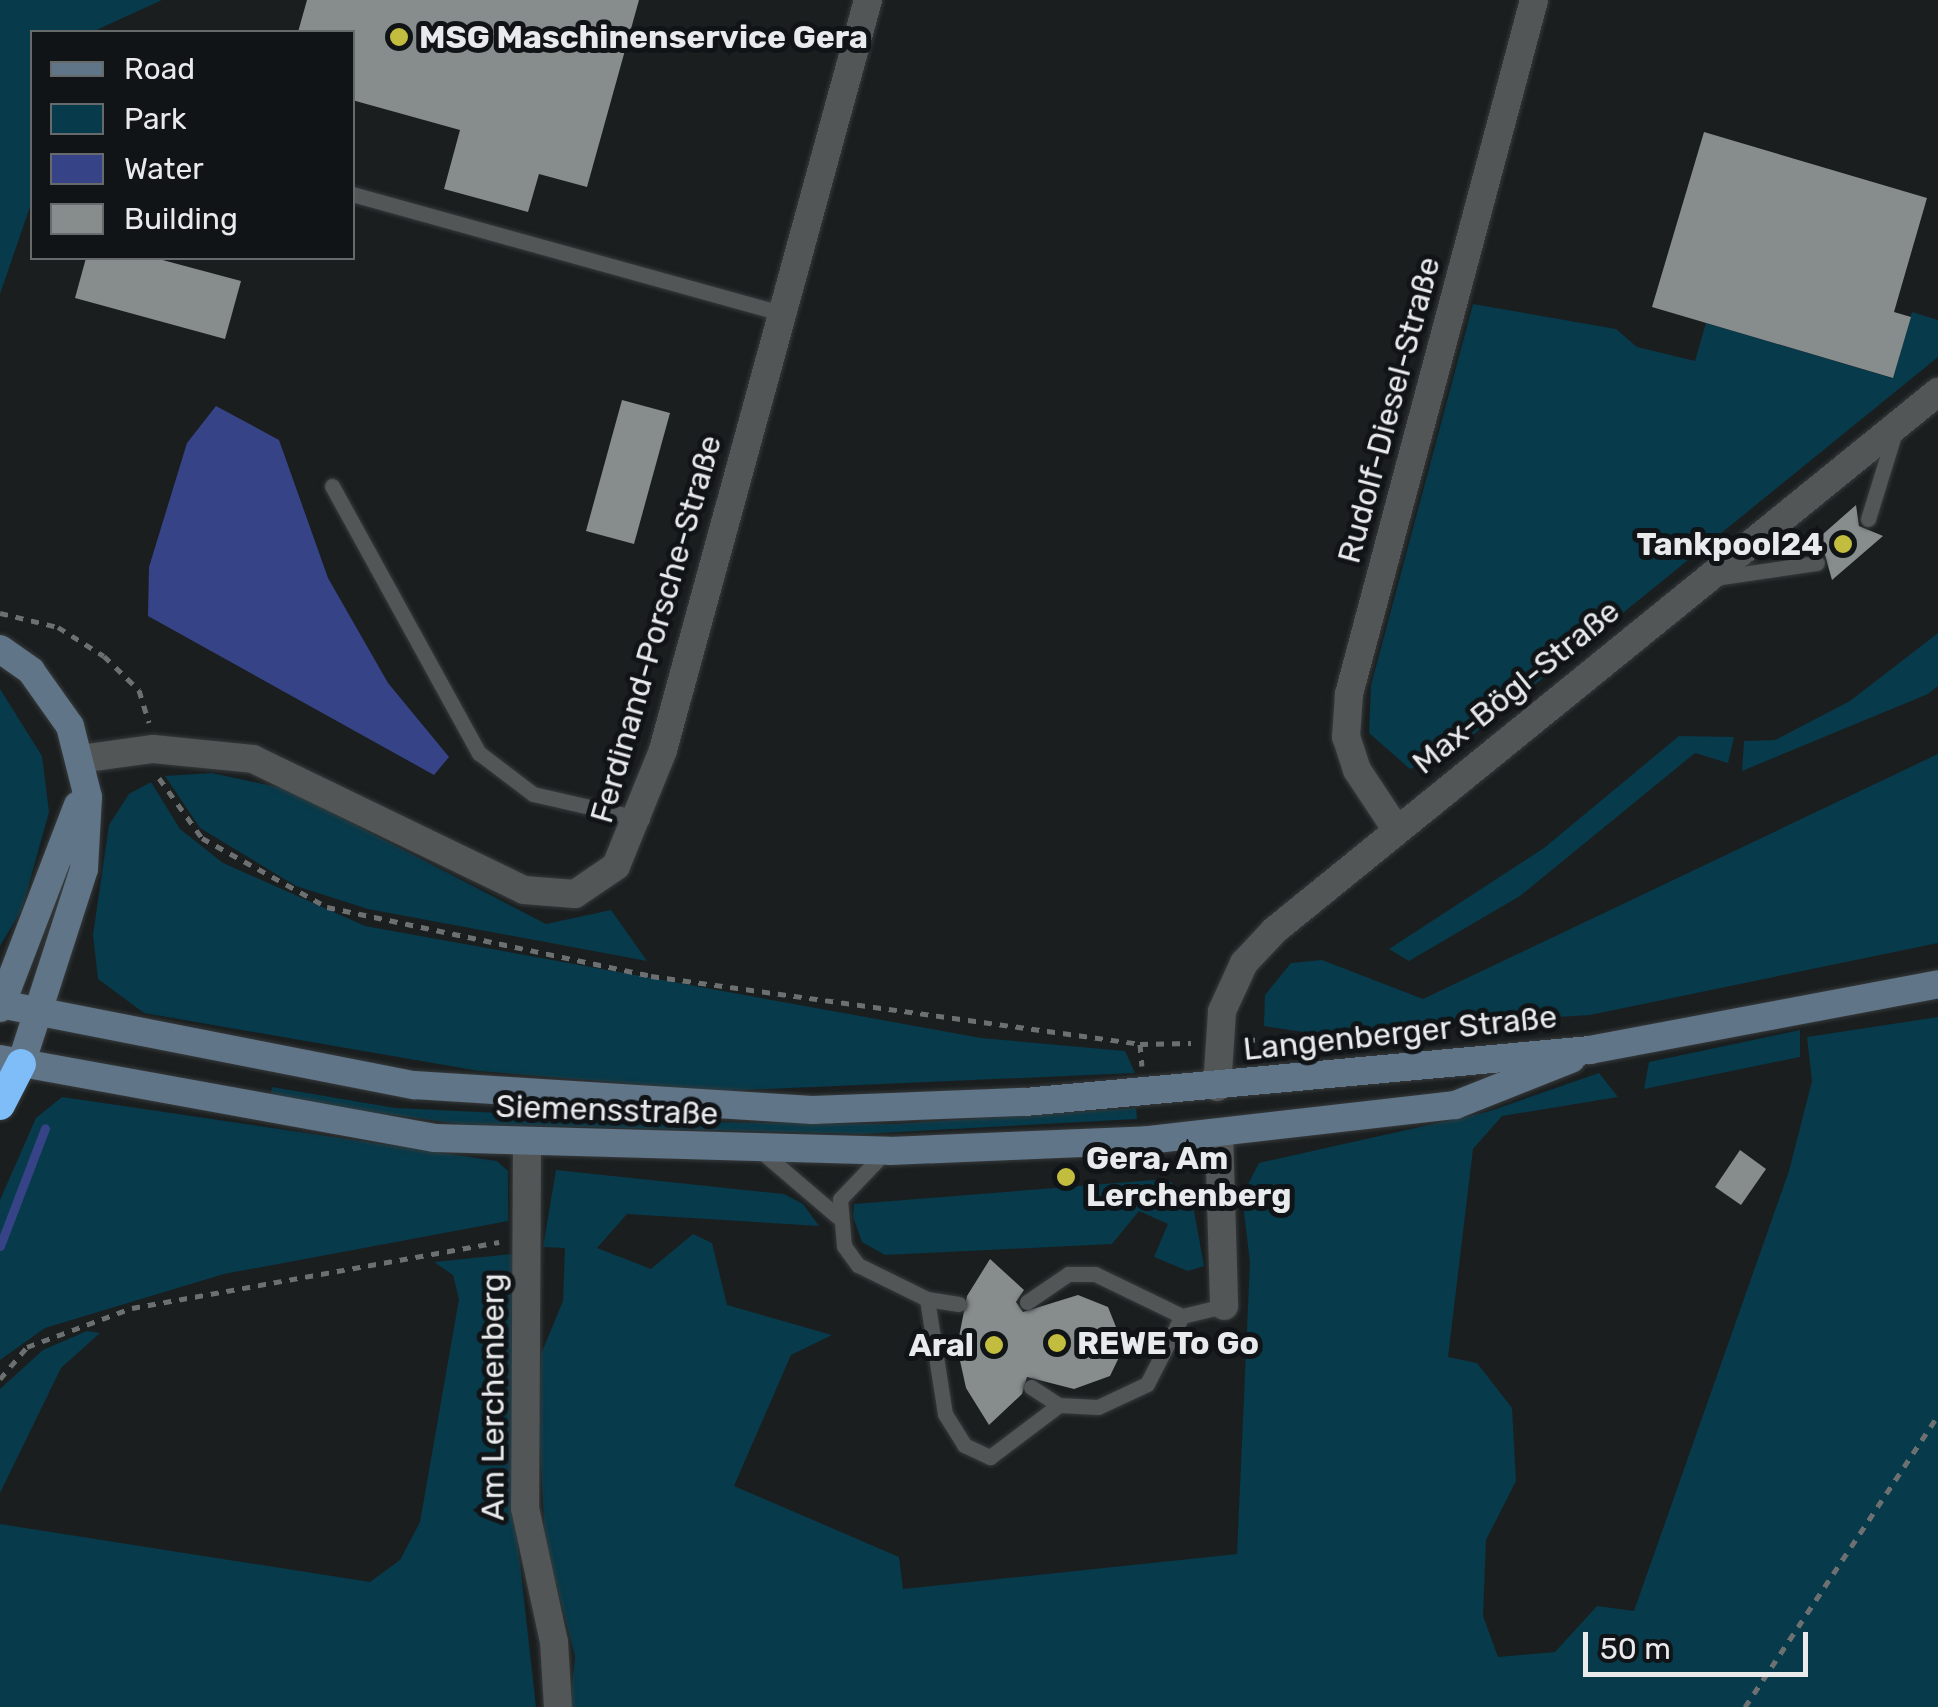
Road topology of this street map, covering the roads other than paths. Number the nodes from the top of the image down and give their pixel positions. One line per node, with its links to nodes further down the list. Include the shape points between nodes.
1 (868, 0): 4 (street, Ferdinand-Porsche-Straße)
2 (1534, 0): 14 (street, Rudolf-Diesel-Straße, via 1349,694 1346,737 1357,770)
3 (355, 195): 4 (lane)
4 (782, 313): 13 (street, Ferdinand-Porsche-Straße)
5 (1938, 392): 6 (street, Max-Bögl-Straße)
6 (1897, 426): 8 (lane); 10 (street, Max-Bögl-Straße)
7 (332, 486): 13 (lane, via 479,753 532,794)
8 (1868, 519)
9 (1817, 562): 10 (lane)
10 (1706, 579): 14 (street, Max-Bögl-Straße)
11 (0, 648): 12 (main road, via 52,698)
12 (80, 758): 13 (street, Ferdinand-Porsche-Straße, via 206,750 280,768 499,880 552,896 598,882); 16 (main road, Siemensstraße, via 72,832); 17 (main road, via 84,869)
13 (642, 819)
14 (1396, 828): 20 (street, Max-Bögl-Straße, via 1244,963 1215,1043)
15 (1938, 984): 18 (main road, Langenberger Straße)
16 (0, 1006): 17 (main road, Siemensstraße)
17 (38, 1014): 19 (main road); 20 (main road, Siemensstraße, via 318,1072 576,1098 812,1110)
18 (1590, 1050): 20 (main road, Langenberger Straße); 22 (main road, Langenberger Straße, via 1455,1105)
19 (11, 1061): 21 (highway); 23 (main road, Siemensstraße, via 284,1117)
20 (1217, 1086): 22 (main road)
21 (0, 1105)
22 (1219, 1134): 25 (main road, Siemensstraße); 30 (street)
23 (527, 1144): 24 (main road, Siemensstraße); 34 (street, Am Lerchenberg, via 525,1508)
24 (758, 1150): 25 (main road, Siemensstraße); 26 (lane)
25 (890, 1150): 26 (lane, via 846,1185)
26 (837, 1216): 27 (lane, via 858,1266)
27 (926, 1299): 29 (lane); 33 (lane, via 934,1374 964,1445 990,1457)
28 (1028, 1302): 31 (lane, via 1068,1274 1096,1274)
29 (959, 1304)
30 (1224, 1306): 31 (lane)
31 (1182, 1316): 33 (lane, via 1146,1384 1098,1407)
32 (1032, 1387): 33 (lane)
33 (1060, 1406)
34 (558, 1707)

